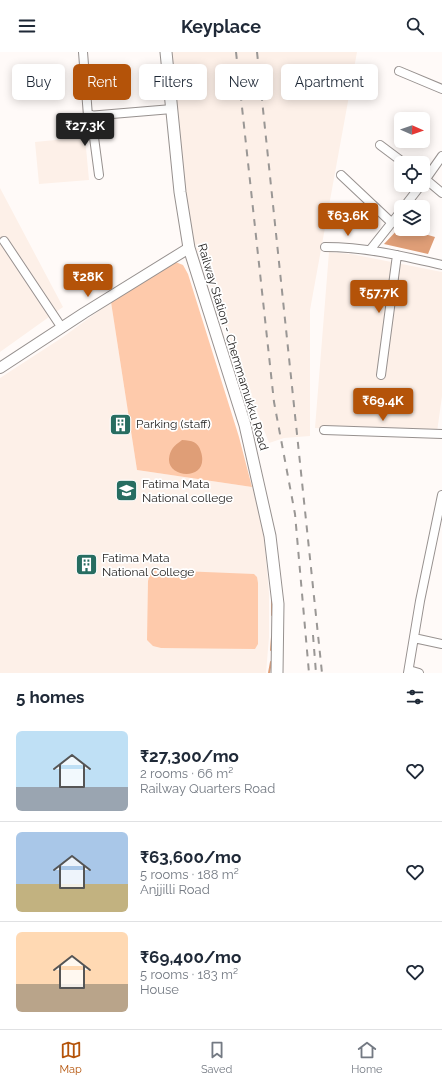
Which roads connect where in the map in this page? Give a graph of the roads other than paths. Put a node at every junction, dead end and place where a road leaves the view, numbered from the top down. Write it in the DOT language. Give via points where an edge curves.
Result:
graph roads {
  1 [pos="83,52"];
  2 [pos="166,52"];
  3 [pos="399,71"];
  4 [pos="442,89"];
  5 [pos="172,109"];
  6 [pos="91,116"];
  7 [pos="380,145"];
  8 [pos="395,156"];
  9 [pos="442,156"];
  10 [pos="430,172"];
  11 [pos="99,175"];
  12 [pos="341,176"];
  13 [pos="430,185"];
  14 [pos="442,193"];
  15 [pos="394,220"];
  16 [pos="392,223"];
  17 [pos="4,241"];
  18 [pos="325,247"];
  19 [pos="188,248"];
  20 [pos="370,250"];
  21 [pos="397,255"];
  22 [pos="442,264"];
  23 [pos="62,328"];
  24 [pos="0,368"];
  25 [pos="381,375"];
  26 [pos="324,430"];
  27 [pos="442,434"];
  28 [pos="442,494"];
  29 [pos="440,519"];
  30 [pos="414,638"];
  31 [pos="442,644"];
  32 [pos="408,671"];
  33 [pos="277,673"];
  34 [pos="420,673"];
  1 -- 6 [label="street" via="88,116"];
  2 -- 5 [label="main road, Railway Station - Chemmamukku Road"];
  3 -- 4 [label="street"];
  5 -- 6 [label="street"];
  5 -- 19 [label="main road, Railway Station - Chemmamukku Road"];
  6 -- 11 [label="street"];
  7 -- 8 [label="street"];
  9 -- 10 [label="street"];
  12 -- 16 [label="street"];
  13 -- 14 [label="street"];
  15 -- 16 [label="street"];
  16 -- 20 [label="street"];
  17 -- 23 [label="street"];
  18 -- 20 [label="street"];
  19 -- 23 [label="street"];
  19 -- 33 [label="main road, Railway Station - Chemmamukku Road" via="245,425 264,506 276,584"];
  20 -- 21 [label="street"];
  21 -- 22 [label="street"];
  21 -- 25 [label="street"];
  23 -- 24 [label="street"];
  26 -- 27 [label="street"];
  28 -- 29 [label="street"];
  29 -- 30 [label="street" via="420,601"];
  30 -- 31 [label="street"];
  30 -- 32 [label="street"];
  32 -- 34 [label="street"];
}
